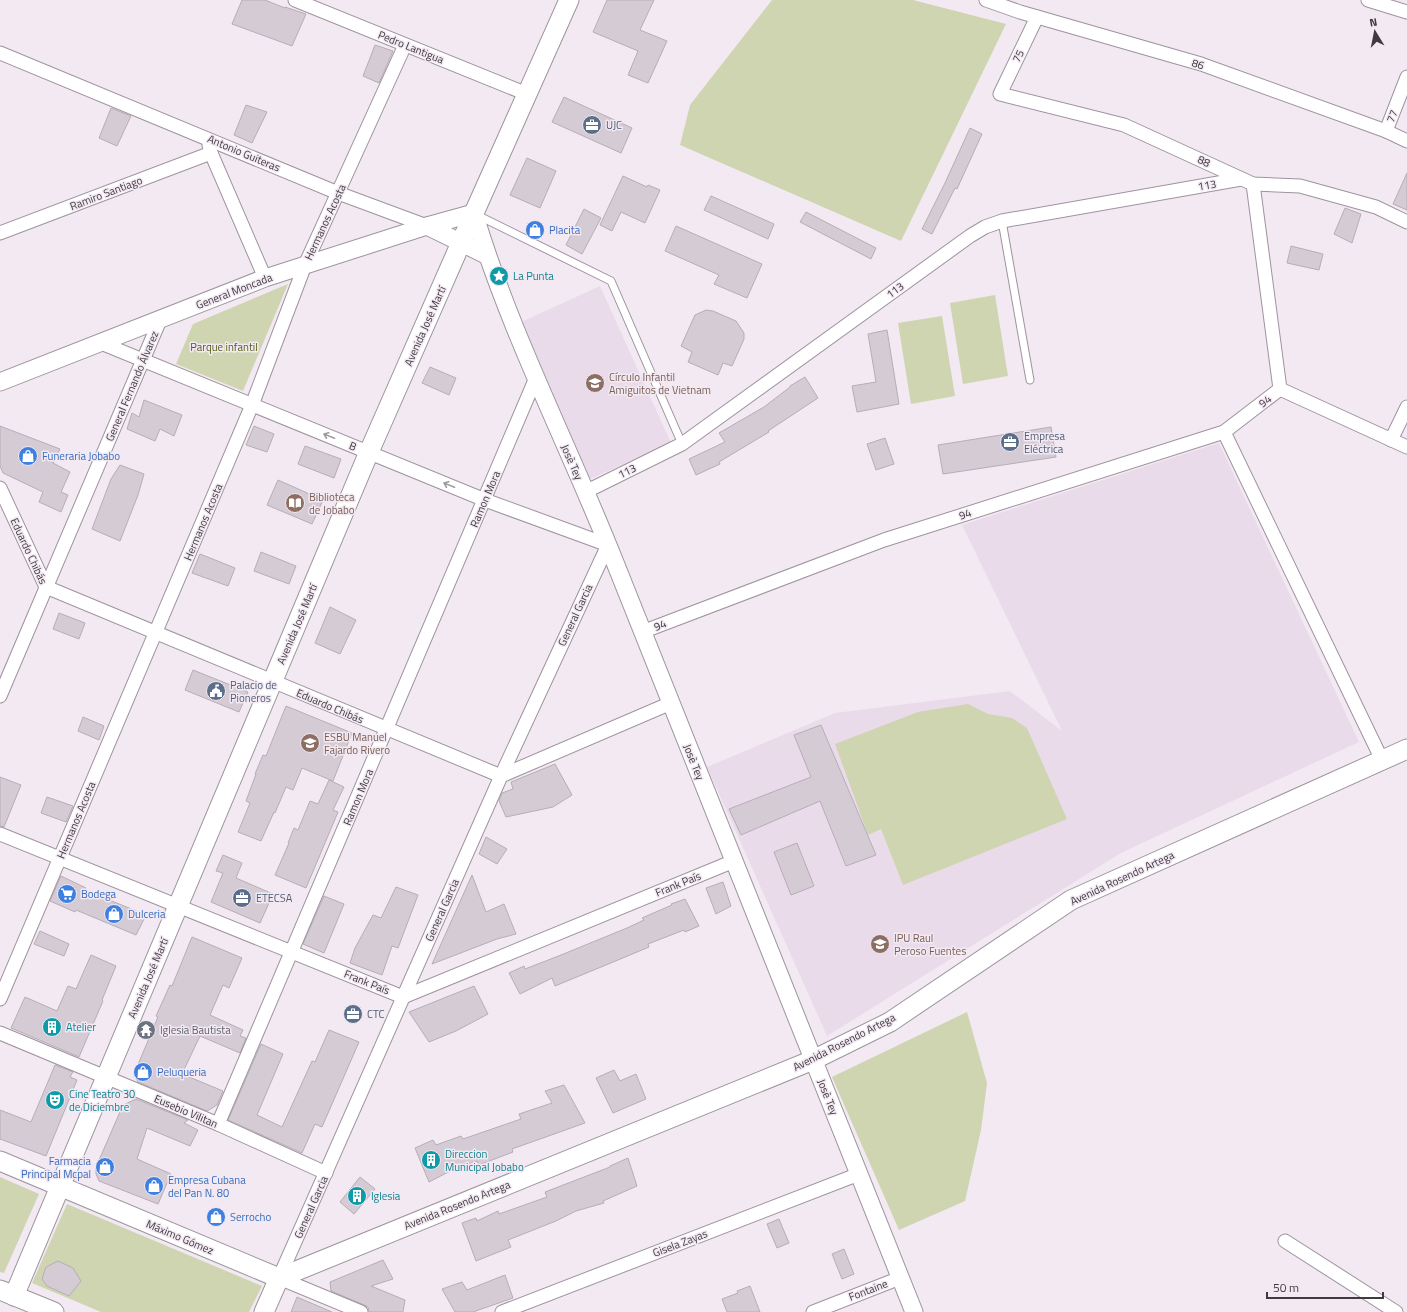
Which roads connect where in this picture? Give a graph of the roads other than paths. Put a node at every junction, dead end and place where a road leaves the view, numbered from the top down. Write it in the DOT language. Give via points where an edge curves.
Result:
graph roads {
  1 [pos="295,0"];
  2 [pos="570,0"];
  3 [pos="986,0"];
  4 [pos="1368,0"];
  5 [pos="1407,12"];
  6 [pos="1037,17"];
  7 [pos="405,45"];
  8 [pos="0,53"];
  9 [pos="1407,77"];
  10 [pos="527,94"];
  11 [pos="1000,94"];
  12 [pos="1386,131"];
  13 [pos="207,138"];
  14 [pos="1407,141"];
  15 [pos="211,153"];
  16 [pos="1241,179"];
  17 [pos="1253,184"];
  18 [pos="338,193"];
  19 [pos="474,213"];
  20 [pos="1002,221"];
  21 [pos="1407,222"];
  22 [pos="427,226"];
  23 [pos="0,233"];
  24 [pos="461,243"];
  25 [pos="486,255"];
  26 [pos="305,265"];
  27 [pos="265,278"];
  28 [pos="160,320"];
  29 [pos="101,343"];
  30 [pos="143,360"];
  31 [pos="535,380"];
  32 [pos="1030,380"];
  33 [pos="0,382"];
  34 [pos="1280,389"];
  35 [pos="252,405"];
  36 [pos="1407,407"];
  37 [pos="1224,432"];
  38 [pos="1391,440"];
  39 [pos="682,444"];
  40 [pos="1407,447"];
  41 [pos="369,452"];
  42 [pos="0,488"];
  43 [pos="585,492"];
  44 [pos="485,500"];
  45 [pos="608,545"];
  46 [pos="46,587"];
  47 [pos="642,632"];
  48 [pos="156,633"];
  49 [pos="273,682"];
  50 [pos="0,696"];
  51 [pos="671,703"];
  52 [pos="387,729"];
  53 [pos="1407,749"];
  54 [pos="1382,760"];
  55 [pos="501,776"];
  56 [pos="0,834"];
  57 [pos="60,858"];
  58 [pos="734,861"];
  59 [pos="178,906"];
  60 [pos="292,952"];
  61 [pos="403,997"];
  62 [pos="0,999"];
  63 [pos="0,1033"];
  64 [pos="813,1060"];
  65 [pos="106,1077"];
  66 [pos="218,1124"];
  67 [pos="0,1161"];
  68 [pos="326,1173"];
  69 [pos="859,1174"];
  70 [pos="60,1186"];
  71 [pos="1285,1240"];
  72 [pos="279,1278"];
  73 [pos="900,1278"];
  74 [pos="7,1293"];
  75 [pos="54,1312"];
  76 [pos="264,1312"];
  77 [pos="361,1312"];
  78 [pos="502,1312"];
  79 [pos="813,1312"];
  80 [pos="914,1312"];
  81 [pos="1396,1312"];
  1 -- 7 [label="street, Pedro Lantigua"];
  2 -- 10 [label="main road, Avenida José Martí"];
  3 -- 6 [label="street, 86"];
  4 -- 5 [label="street"];
  6 -- 11 [label="street, 75"];
  6 -- 12 [label="street, 86" via="1201,64"];
  7 -- 10 [label="street, Pedro Lantigua"];
  7 -- 18 [label="street, Hermanos Acosta"];
  8 -- 13 [label="street, Antonio Guiteras"];
  9 -- 12 [label="street, 77"];
  10 -- 19 [label="main road, Avenida José Martí"];
  11 -- 16 [label="street, 88" via="1124,125"];
  12 -- 14 [label="street, 86"];
  13 -- 15 [label="street"];
  13 -- 18 [label="street, Antonio Guiteras"];
  15 -- 23 [label="street, Ramiro Santiago"];
  15 -- 27 [label="street"];
  16 -- 17 [label="street, 88"];
  16 -- 20 [label="street, 113"];
  17 -- 21 [label="street, 88" via="1300,186 1376,207"];
  17 -- 34 [label="street"];
  18 -- 22 [label="street, Antonio Guiteras"];
  18 -- 26 [label="street, Hermanos Acosta"];
  19 -- 22 [label="street, General Moncada"];
  19 -- 24 [label="main road, Avenida José Martí"];
  19 -- 25 [label="street, Josè Tey"];
  19 -- 39 [label="lane" via="611,281"];
  20 -- 32 [label="lane"];
  20 -- 39 [label="street, 113" via="970,236"];
  22 -- 24 [label="street, Antonio Guiteras"];
  22 -- 26 [label="street, General Moncada"];
  24 -- 25 [label="street, Antonio Guiteras"];
  24 -- 41 [label="main road, Avenida José Martí"];
  25 -- 31 [label="street, Josè Tey"];
  26 -- 27 [label="street, General Moncada"];
  26 -- 35 [label="street, Hermanos Acosta"];
  27 -- 28 [label="street, General Moncada"];
  28 -- 29 [label="street, General Moncada"];
  28 -- 30 [label="street, General Fernando Álvarez"];
  29 -- 30 [label="street, B"];
  29 -- 33 [label="street, General Moncada"];
  30 -- 35 [label="street, B"];
  30 -- 46 [label="street, General Fernando Álvarez"];
  31 -- 43 [label="street, Josè Tey"];
  31 -- 44 [label="street, Ramon Mora"];
  34 -- 37 [label="street, 94"];
  34 -- 38 [label="street"];
  41 -- 35 [label="street, B, one-way"];
  35 -- 48 [label="street, Hermanos Acosta"];
  36 -- 38 [label="street"];
  37 -- 47 [label="street, 94" via="884,540"];
  37 -- 54 [label="street"];
  38 -- 40 [label="street"];
  39 -- 43 [label="street, 113"];
  44 -- 41 [label="street, B, one-way"];
  41 -- 49 [label="main road, Avenida José Martí"];
  42 -- 46 [label="street, Eduardo Chibás"];
  43 -- 45 [label="street, Josè Tey"];
  44 -- 45 [label="street, B"];
  44 -- 52 [label="street, Ramon Mora"];
  45 -- 47 [label="street, Josè Tey"];
  45 -- 55 [label="street, General Garcia"];
  46 -- 48 [label="street, Eduardo Chibás"];
  46 -- 50 [label="street, General Fernando Álvarez"];
  47 -- 51 [label="street, Josè Tey"];
  48 -- 49 [label="street, Eduardo Chibás"];
  48 -- 57 [label="street, Hermanos Acosta"];
  49 -- 52 [label="street, Eduardo Chibás"];
  49 -- 59 [label="main road, Avenida José Martí"];
  51 -- 55 [label="street"];
  51 -- 58 [label="street, Josè Tey"];
  52 -- 55 [label="street, Eduardo Chibás"];
  52 -- 60 [label="street, Ramon Mora"];
  53 -- 54 [label="main road, Avenida Rosendo Artega"];
  54 -- 64 [label="main road, Avenida Rosendo Artega" via="1071,900 890,1022"];
  55 -- 61 [label="street, General Garcia"];
  56 -- 57 [label="street, Frank País"];
  57 -- 59 [label="street, Frank País"];
  57 -- 62 [label="street, Hermanos Acosta"];
  58 -- 61 [label="street, Frank País"];
  58 -- 64 [label="street, Josè Tey"];
  59 -- 60 [label="street, Frank País"];
  59 -- 65 [label="main road, Avenida José Martí"];
  60 -- 61 [label="street, Frank País"];
  60 -- 66 [label="street, Ramon Mora"];
  61 -- 68 [label="street, General Garcia"];
  63 -- 65 [label="street, Eusebio Vilitan"];
  64 -- 69 [label="street, Josè Tey"];
  64 -- 72 [label="main road, Avenida Rosendo Artega"];
  65 -- 66 [label="street, Eusebio Vilitan"];
  65 -- 70 [label="main road, Avenida José Martí"];
  66 -- 68 [label="street, Eusebio Vilitan"];
  67 -- 70 [label="main road, Máximo Gómez"];
  68 -- 72 [label="street, General Garcia"];
  69 -- 73 [label="street, Josè Tey"];
  69 -- 78 [label="street, Gisela Zayas"];
  70 -- 72 [label="main road, Máximo Gómez"];
  70 -- 74 [label="main road, Avenida José Martí"];
  71 -- 81 [label="street"];
  72 -- 76 [label="main road"];
  72 -- 77 [label="street, Máximo Gómez"];
  73 -- 79 [label="street, Fontaine"];
  73 -- 80 [label="street, Josè Tey"];
  74 -- 75 [label="main road"];
}
